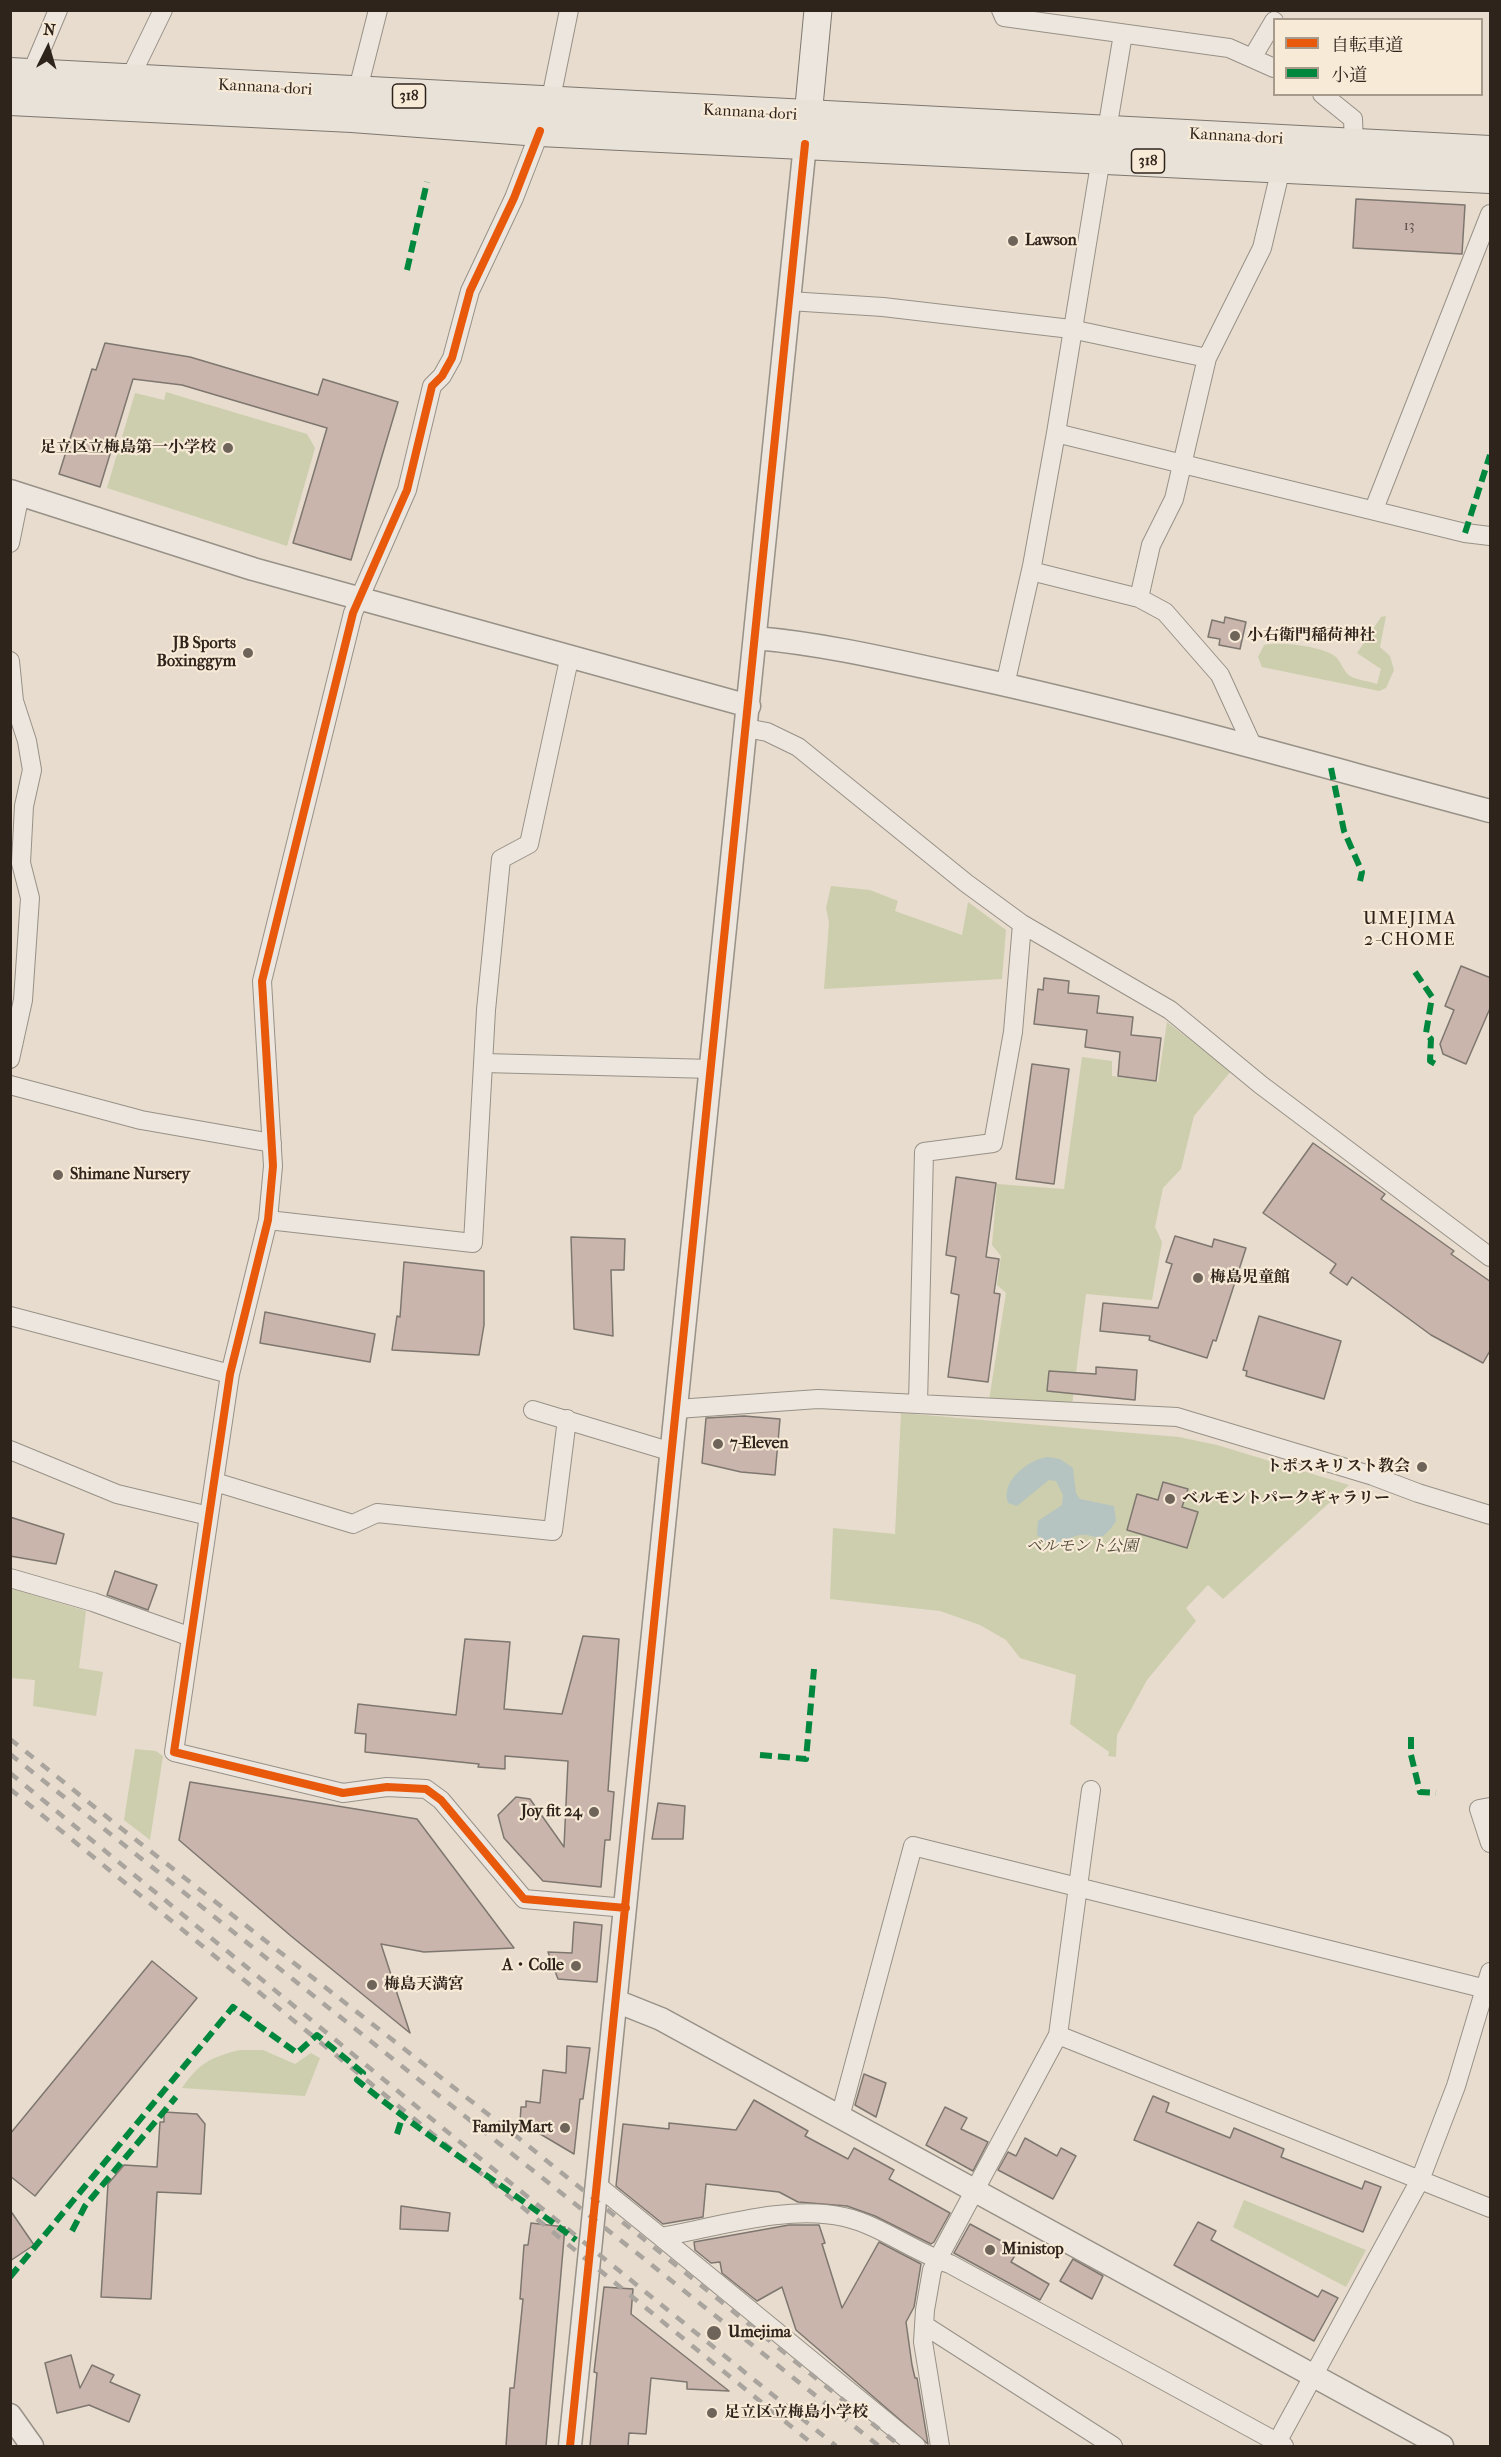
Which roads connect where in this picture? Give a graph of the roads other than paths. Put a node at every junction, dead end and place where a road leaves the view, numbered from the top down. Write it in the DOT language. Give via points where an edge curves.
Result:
graph roads {
  1 [pos="58,10"];
  2 [pos="163,10"];
  3 [pos="378,10"];
  4 [pos="569,10"];
  5 [pos="818,10"];
  6 [pos="1001,10"];
  7 [pos="1273,23"];
  8 [pos="1124,34"];
  9 [pos="1252,58"];
  10 [pos="1273,67"];
  11 [pos="21,74"];
  12 [pos="129,80"];
  13 [pos="357,93"];
  14 [pos="1324,96"];
  15 [pos="10,100"];
  16 [pos="550,103"];
  17 [pos="806,130"];
  18 [pos="540,131"];
  19 [pos="1354,143"];
  20 [pos="1104,144"];
  21 [pos="1491,152"];
  22 [pos="1281,168"];
  23 [pos="1491,178"];
  24 [pos="1491,214"];
  25 [pos="789,301"];
  26 [pos="1071,329"];
  27 [pos="1207,358"];
  28 [pos="1056,433"];
  29 [pos="1182,463"];
  30 [pos="15,492"];
  31 [pos="1374,509"];
  32 [pos="1491,536"];
  33 [pos="10,543"];
  34 [pos="1031,571"];
  35 [pos="360,598"];
  36 [pos="1139,598"];
  37 [pos="756,638"];
  38 [pos="570,655"];
  39 [pos="10,661"];
  40 [pos="1005,685"];
  41 [pos="12,688"];
  42 [pos="748,717"];
  43 [pos="1253,747"];
  44 [pos="18,796"];
  45 [pos="1491,811"];
  46 [pos="1022,924"];
  47 [pos="10,1059"];
  48 [pos="484,1063"];
  49 [pos="712,1069"];
  50 [pos="10,1085"];
  51 [pos="272,1143"];
  52 [pos="268,1220"];
  53 [pos="1491,1257"];
  54 [pos="10,1316"];
  55 [pos="230,1374"];
  56 [pos="918,1404"];
  57 [pos="677,1408"];
  58 [pos="533,1410"];
  59 [pos="567,1419"];
  60 [pos="10,1450"];
  61 [pos="672,1452"];
  62 [pos="215,1482"];
  63 [pos="1491,1515"];
  64 [pos="208,1516"];
  65 [pos="10,1578"];
  66 [pos="191,1637"];
  67 [pos="1091,1790"];
  68 [pos="1491,1807"];
  69 [pos="1491,1843"];
  70 [pos="1078,1888"];
  71 [pos="626,1908"];
  72 [pos="1489,1984"];
  73 [pos="616,2001"];
  74 [pos="1058,2034"];
  75 [pos="840,2117"];
  76 [pos="1420,2180"];
  77 [pos="597,2185"];
  78 [pos="975,2191"];
  79 [pos="1491,2208"];
  80 [pos="661,2237"];
  81 [pos="936,2260"];
  82 [pos="924,2325"];
  83 [pos="1314,2376"];
  84 [pos="10,2415"];
  85 [pos="1279,2445"];
  86 [pos="32,2446"];
  87 [pos="570,2446"];
  88 [pos="916,2446"];
  89 [pos="940,2446"];
  90 [pos="1113,2446"];
  91 [pos="1442,2446"];
  1 -- 11 [label="street"];
  2 -- 12 [label="street"];
  3 -- 13 [label="street"];
  4 -- 16 [label="street"];
  5 -- 17 [label="main road"];
  6 -- 8 [label="street" via="1004,17"];
  7 -- 9 [label="street"];
  8 -- 9 [label="street" via="1229,48"];
  8 -- 20 [label="street"];
  9 -- 10 [label="street"];
  11 -- 12 [label="main road, Kannana-dori / 318"];
  12 -- 13 [label="main road, Kannana-dori / 318"];
  13 -- 16 [label="main road, Kannana-dori / 318"];
  14 -- 19 [label="street" via="1353,119"];
  15 -- 18 [label="main road, Kannana-dori / 318"];
  16 -- 17 [label="main road, Kannana-dori / 318"];
  17 -- 18 [label="main road, Kannana-dori / 318"];
  17 -- 20 [label="main road, Kannana-dori / 318"];
  17 -- 25 [label="street"];
  18 -- 35 [label="street" via="514,198 470,291 452,358 432,386 407,490"];
  19 -- 20 [label="main road, Kannana-dori / 318"];
  19 -- 21 [label="main road, Kannana-dori / 318"];
  20 -- 22 [label="main road, Kannana-dori / 318"];
  20 -- 26 [label="street"];
  22 -- 23 [label="main road, Kannana-dori / 318"];
  22 -- 27 [label="street" via="1262,248"];
  24 -- 31 [label="street"];
  25 -- 26 [label="street" via="883,307"];
  25 -- 37 [label="street"];
  26 -- 27 [label="street"];
  26 -- 28 [label="street"];
  27 -- 29 [label="street"];
  28 -- 29 [label="street"];
  28 -- 34 [label="street"];
  29 -- 31 [label="street"];
  29 -- 36 [label="street" via="1174,499 1151,545"];
  30 -- 33 [label="street"];
  30 -- 35 [label="street" via="176,546"];
  31 -- 32 [label="street"];
  34 -- 36 [label="street"];
  34 -- 40 [label="street"];
  35 -- 38 [label="street"];
  35 -- 51 [label="street" via="353,613 262,981"];
  36 -- 43 [label="street" via="1165,612 1220,675"];
  37 -- 40 [label="street" via="911,664"];
  37 -- 42 [label="street"];
  38 -- 42 [label="street"];
  38 -- 48 [label="street" via="529,844 501,859"];
  39 -- 41 [label="street"];
  40 -- 43 [label="street"];
  41 -- 44 [label="street" via="32,770"];
  42 -- 46 [label="street" via="766,732 798,747"];
  42 -- 49 [label="street"];
  43 -- 45 [label="street"];
  44 -- 47 [label="street" via="21,863 30,898 23,1000"];
  46 -- 53 [label="street" via="1170,1010 1269,1091"];
  46 -- 56 [label="street" via="1012,1032 993,1143 924,1152"];
  48 -- 49 [label="street"];
  48 -- 52 [label="street" via="473,1243"];
  49 -- 57 [label="street"];
  50 -- 51 [label="street" via="141,1120"];
  51 -- 52 [label="street"];
  52 -- 55 [label="street"];
  54 -- 55 [label="street"];
  55 -- 62 [label="street"];
  56 -- 57 [label="street" via="818,1399"];
  56 -- 63 [label="street" via="1177,1417"];
  57 -- 61 [label="street"];
  58 -- 59 [label="street"];
  59 -- 61 [label="street"];
  59 -- 62 [label="street" via="553,1531 377,1513 353,1524"];
  60 -- 64 [label="street" via="117,1494"];
  61 -- 71 [label="street"];
  62 -- 64 [label="street"];
  64 -- 66 [label="street"];
  65 -- 66 [label="street"];
  66 -- 71 [label="street" via="174,1752 343,1793 387,1787 426,1789 441,1800 524,1899"];
  67 -- 70 [label="street"];
  68 -- 69 [label="street" via="1479,1809"];
  70 -- 72 [label="street"];
  70 -- 74 [label="street"];
  70 -- 75 [label="street" via="913,1846"];
  71 -- 73 [label="street"];
  72 -- 76 [label="street"];
  73 -- 75 [label="street" via="661,2019"];
  73 -- 77 [label="street"];
  74 -- 76 [label="street"];
  74 -- 78 [label="street"];
  75 -- 78 [label="street"];
  76 -- 79 [label="street"];
  76 -- 83 [label="street"];
  77 -- 80 [label="street"];
  77 -- 87 [label="street"];
  78 -- 81 [label="street"];
  78 -- 83 [label="street"];
  80 -- 81 [label="street" via="790,2214 821,2214 859,2222"];
  80 -- 88 [label="street"];
  81 -- 82 [label="street"];
  81 -- 85 [label="street" via="950,2264"];
  82 -- 89 [label="street" via="923,2342"];
  82 -- 90 [label="street"];
  83 -- 85 [label="street"];
  83 -- 91 [label="street"];
  84 -- 86 [label="street"];
}
